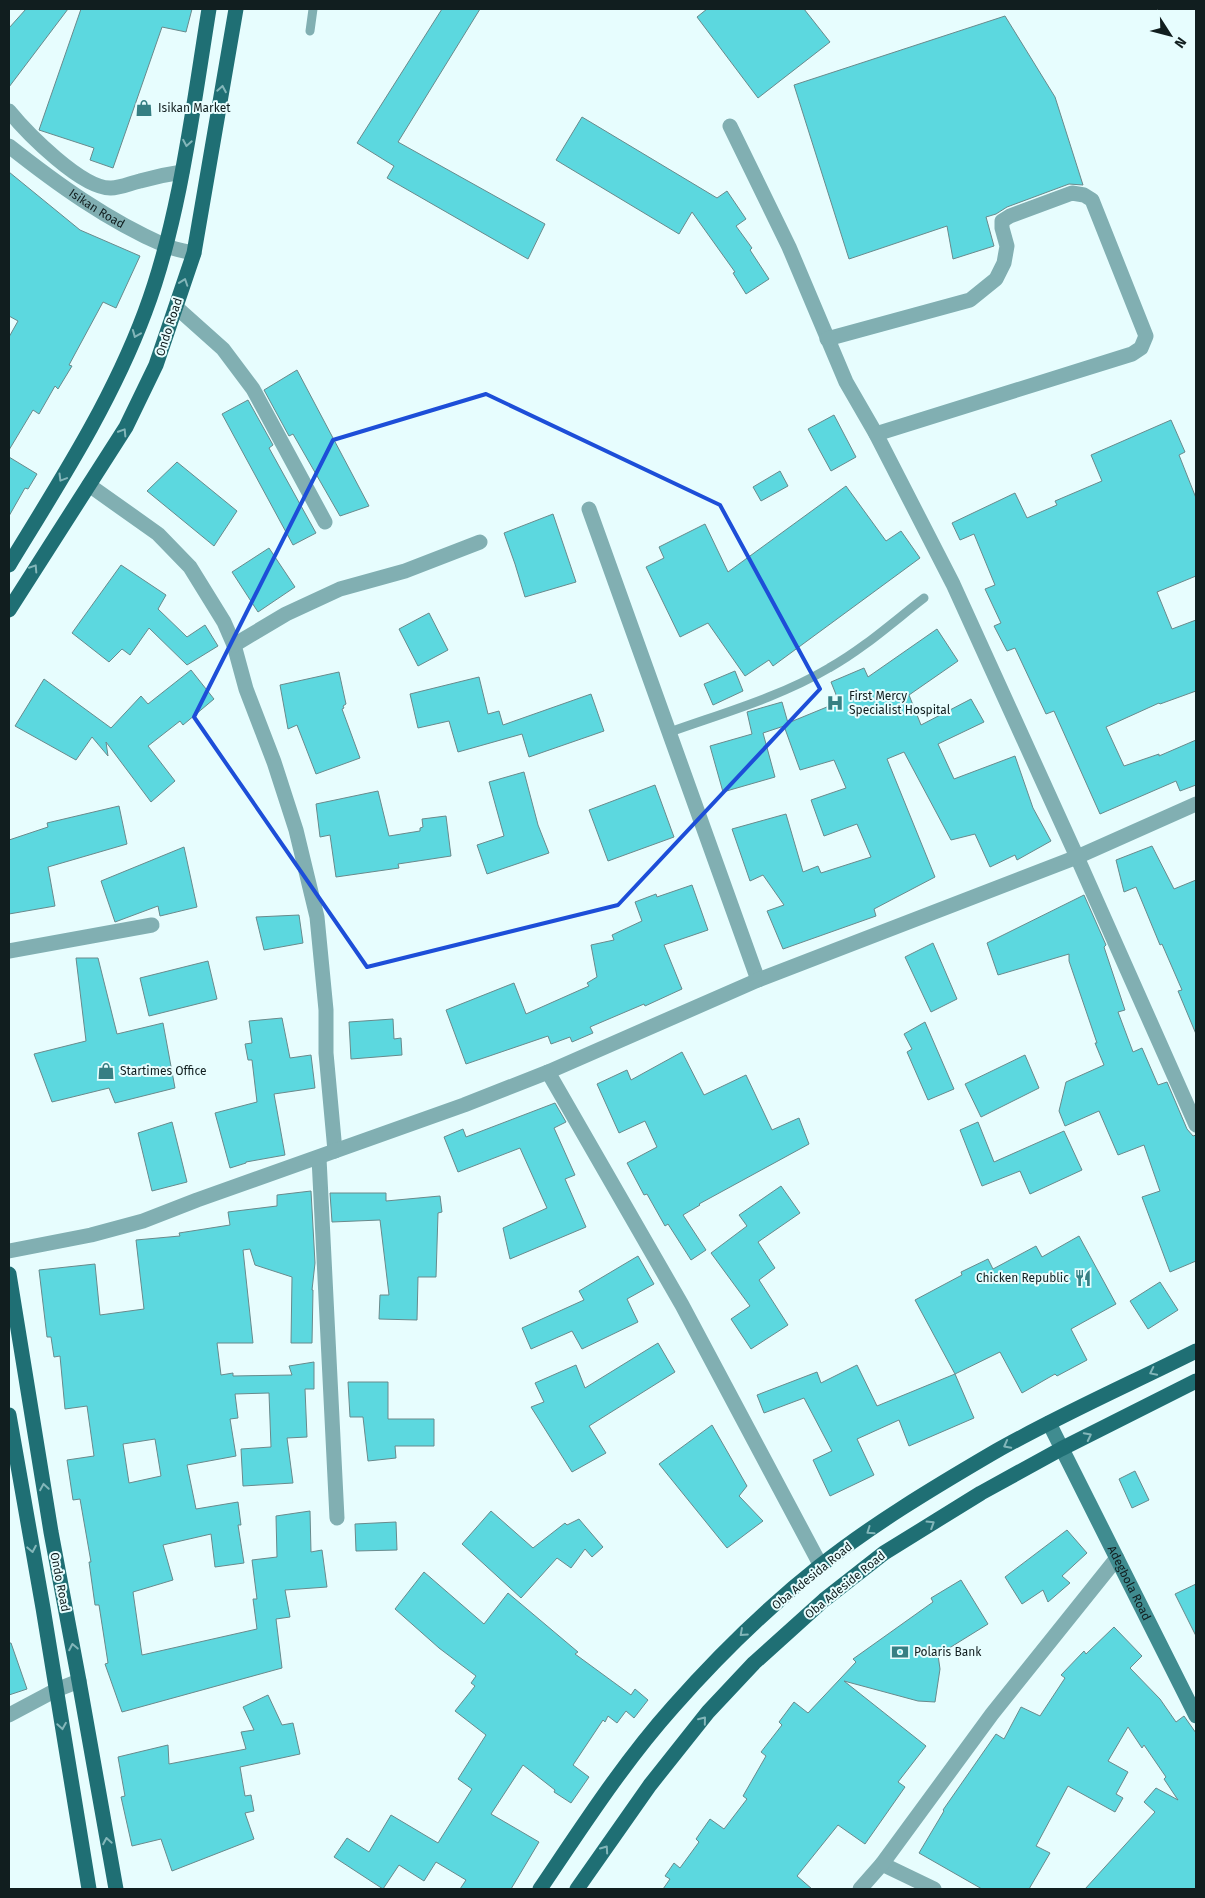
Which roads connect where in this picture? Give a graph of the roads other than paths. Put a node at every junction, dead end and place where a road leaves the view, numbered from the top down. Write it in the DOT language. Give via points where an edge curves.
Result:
graph roads {
  1 [pos="209,9"];
  2 [pos="236,9"];
  3 [pos="312,9"];
  4 [pos="310,31"];
  5 [pos="9,111"];
  6 [pos="730,126"];
  7 [pos="9,146"];
  8 [pos="182,172"];
  9 [pos="166,246"];
  10 [pos="194,253"];
  11 [pos="176,307"];
  12 [pos="827,339"];
  13 [pos="876,434"];
  14 [pos="89,485"];
  15 [pos="589,510"];
  16 [pos="325,522"];
  17 [pos="480,542"];
  18 [pos="9,565"];
  19 [pos="924,598"];
  20 [pos="9,610"];
  21 [pos="234,645"];
  22 [pos="670,732"];
  23 [pos="1196,804"];
  24 [pos="1077,856"];
  25 [pos="152,925"];
  26 [pos="9,950"];
  27 [pos="758,980"];
  28 [pos="548,1072"];
  29 [pos="1196,1125"];
  30 [pos="335,1152"];
  31 [pos="319,1158"];
  32 [pos="9,1251"];
  33 [pos="9,1274"];
  34 [pos="1196,1351"];
  35 [pos="1196,1381"];
  36 [pos="9,1414"];
  37 [pos="1049,1423"];
  38 [pos="1061,1449"];
  39 [pos="336,1518"];
  40 [pos="1117,1558"];
  41 [pos="821,1566"];
  42 [pos="79,1681"];
  43 [pos="56,1690"];
  44 [pos="9,1715"];
  45 [pos="1196,1716"];
  46 [pos="882,1864"];
  47 [pos="89,1889"];
  48 [pos="116,1889"];
  49 [pos="540,1889"];
  50 [pos="577,1889"];
  51 [pos="860,1889"];
  52 [pos="934,1889"];
  1 -- 8 [label="main road, one-way"];
  10 -- 2 [label="main road, Ondo Road, one-way"];
  3 -- 4 [label="lane"];
  5 -- 8 [label="street" via="27,133 57,159 99,186 112,188"];
  6 -- 12 [label="street" via="789,247"];
  7 -- 9 [label="street, Isikan Road" via="88,205"];
  8 -- 9 [label="main road"];
  9 -- 10 [label="street, Isikan Road"];
  9 -- 18 [label="main road, one-way" via="146,311 121,372 80,449"];
  11 -- 10 [label="main road, Ondo Road, one-way"];
  14 -- 11 [label="main road, Ondo Road, one-way" via="126,427 156,366"];
  11 -- 16 [label="street" via="223,349 254,389"];
  12 -- 13 [label="street" via="846,382"];
  12 -- 13 [label="street" via="970,300 996,280 1004,263 1008,246 1002,221 1072,194 1092,200 1146,336 1141,348 1132,354"];
  13 -- 24 [label="street" via="952,584"];
  20 -- 14 [label="main road, Ondo Road, one-way"];
  14 -- 21 [label="street" via="158,534 190,567 224,622"];
  15 -- 22 [label="street"];
  17 -- 21 [label="street" via="404,571 340,589 286,614"];
  19 -- 22 [label="lane" via="828,669 791,688"];
  21 -- 30 [label="street" via="246,689 296,830 317,917"];
  22 -- 27 [label="street"];
  23 -- 24 [label="street"];
  24 -- 27 [label="street"];
  24 -- 29 [label="street"];
  25 -- 26 [label="street"];
  27 -- 28 [label="street"];
  28 -- 30 [label="street"];
  28 -- 41 [label="street" via="682,1305"];
  30 -- 31 [label="street"];
  31 -- 32 [label="street" via="143,1221"];
  31 -- 39 [label="street"];
  42 -- 33 [label="main road, Ondo Road, one-way"];
  34 -- 37 [label="main road, Oba Adesida Road, one-way"];
  38 -- 35 [label="main road, Oba Adeside Road, one-way"];
  36 -- 43 [label="main road, Ondo Road, one-way"];
  37 -- 38 [label="street, Adegbola Road"];
  37 -- 41 [label="main road, Oba Adesida Road, one-way" via="935,1488"];
  38 -- 40 [label="street, Adegbola Road"];
  50 -- 38 [label="main road, Oba Adeside Road, one-way" via="650,1785 708,1712 754,1663 824,1600 884,1553 981,1493"];
  40 -- 45 [label="street, Adegbola Road"];
  40 -- 46 [label="street" via="992,1714"];
  41 -- 49 [label="main road, Oba Adesida Road, one-way" via="740,1636 672,1707 612,1784"];
  42 -- 43 [label="street"];
  48 -- 42 [label="main road, Ondo Road, one-way"];
  43 -- 44 [label="street"];
  43 -- 47 [label="main road, Ondo Road, one-way"];
  46 -- 51 [label="street"];
  46 -- 52 [label="street"];
}
